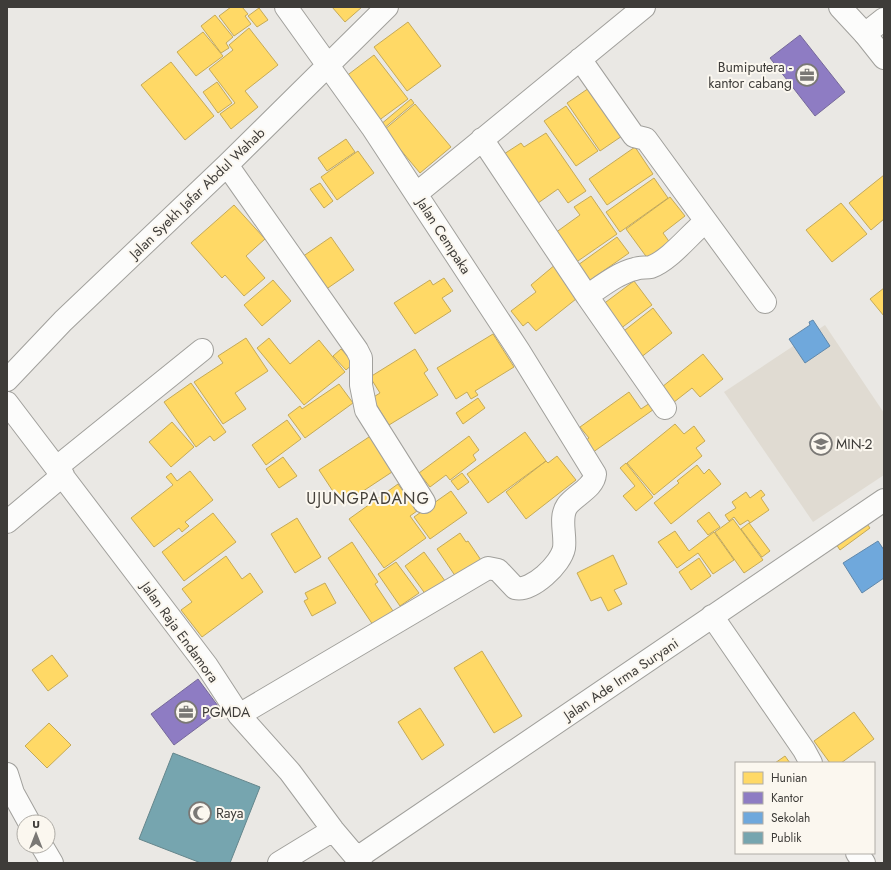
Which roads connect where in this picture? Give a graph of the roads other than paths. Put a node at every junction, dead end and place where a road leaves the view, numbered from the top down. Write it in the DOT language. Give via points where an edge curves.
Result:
graph roads {
  1 [pos="286,7"];
  2 [pos="387,7"];
  3 [pos="644,7"];
  4 [pos="840,7"];
  5 [pos="884,19"];
  6 [pos="865,34"];
  7 [pos="884,58"];
  8 [pos="580,59"];
  9 [pos="328,65"];
  10 [pos="482,139"];
  11 [pos="227,165"];
  12 [pos="416,194"];
  13 [pos="705,222"];
  14 [pos="587,296"];
  15 [pos="765,302"];
  16 [pos="202,350"];
  17 [pos="7,380"];
  18 [pos="7,403"];
  19 [pos="665,408"];
  20 [pos="60,471"];
  21 [pos="884,500"];
  22 [pos="424,502"];
  23 [pos="7,522"];
  24 [pos="712,616"];
  25 [pos="239,715"];
  26 [pos="810,762"];
  27 [pos="7,774"];
  28 [pos="19,814"];
  29 [pos="333,830"];
  30 [pos="47,854"];
  31 [pos="858,854"];
  32 [pos="359,860"];
  33 [pos="52,863"];
  34 [pos="279,863"];
  35 [pos="864,863"];
  1 -- 9 [label="street, Jalan Cempaka"];
  2 -- 9 [label="street, Jalan Syekh Jafar Abdul Wahab"];
  3 -- 8 [label="street"];
  4 -- 6 [label="street"];
  5 -- 6 [label="street"];
  6 -- 7 [label="street"];
  8 -- 10 [label="street"];
  8 -- 13 [label="street" via="634,136 646,139"];
  9 -- 11 [label="street, Jalan Syekh Jafar Abdul Wahab"];
  9 -- 12 [label="street, Jalan Cempaka"];
  10 -- 12 [label="street"];
  10 -- 14 [label="street"];
  11 -- 17 [label="street, Jalan Syekh Jafar Abdul Wahab" via="63,321"];
  11 -- 22 [label="street" via="357,350 360,358 360,384 366,410"];
  12 -- 25 [label="street, Jalan Cempaka" via="520,351 594,470 595,478 567,506 564,514 564,548 561,556 533,585 515,588 498,570 488,568"];
  13 -- 14 [label="street" via="686,238 680,247 651,267 635,269 613,279"];
  13 -- 15 [label="street"];
  14 -- 19 [label="street"];
  16 -- 20 [label="street"];
  18 -- 20 [label="street, Jalan Raja Endamora"];
  20 -- 23 [label="street"];
  20 -- 25 [label="street, Jalan Raja Endamora" via="207,666"];
  21 -- 24 [label="street, Jalan Ade Irma Suryani"];
  24 -- 26 [label="street"];
  24 -- 32 [label="street, Jalan Ade Irma Suryani"];
  25 -- 29 [label="street, Jalan Raja Endamora" via="290,772"];
  27 -- 28 [label="street"];
  29 -- 32 [label="street, Jalan Raja Endamora"];
  29 -- 34 [label="street"];
  30 -- 33 [label="street"];
  31 -- 35 [label="street"];
}
